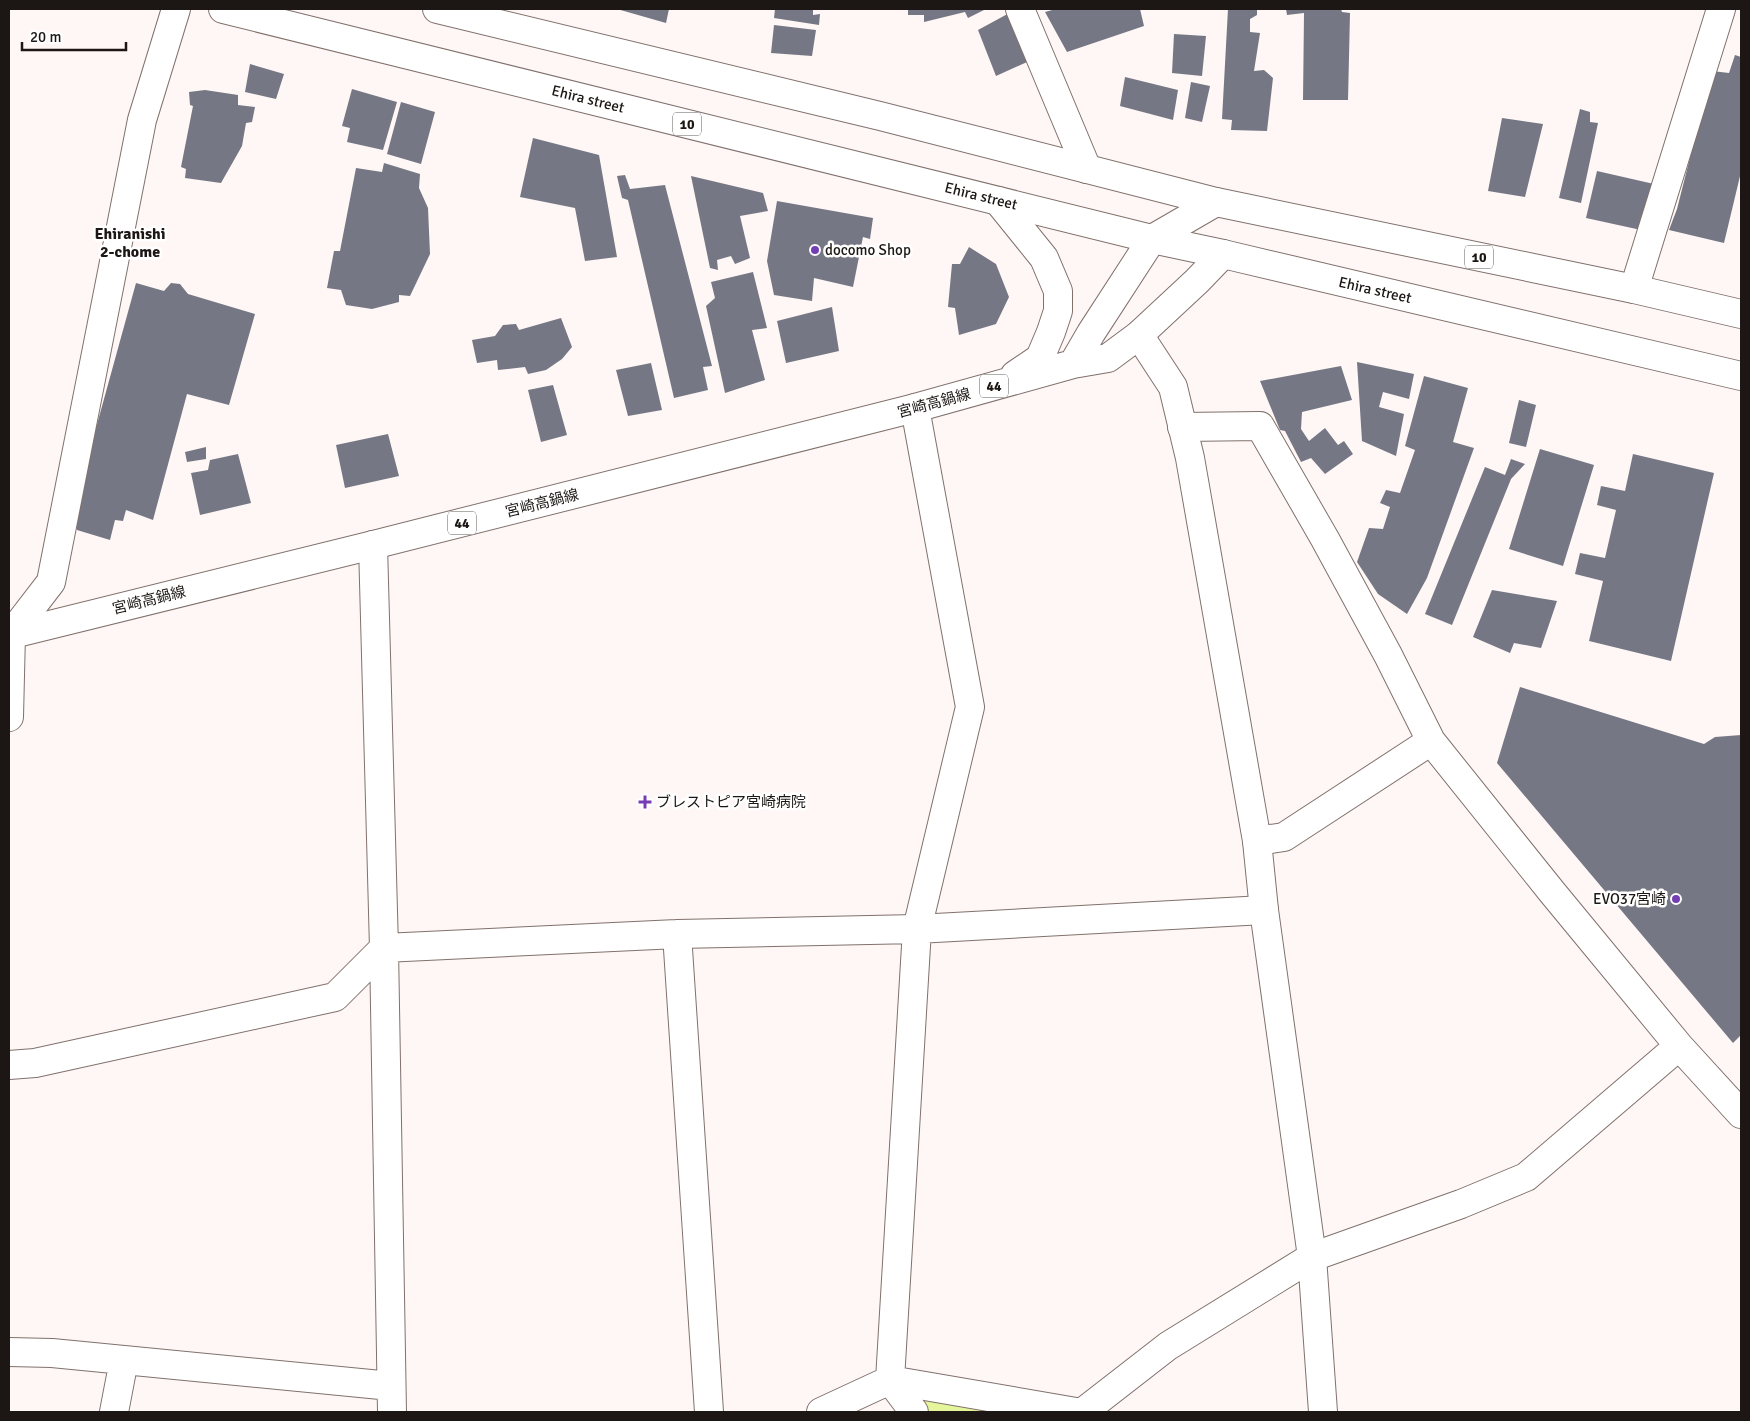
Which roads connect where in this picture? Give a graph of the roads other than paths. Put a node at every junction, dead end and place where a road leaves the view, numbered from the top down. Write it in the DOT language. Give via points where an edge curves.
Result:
graph roads {
  1 [pos="176,9"];
  2 [pos="223,9"];
  3 [pos="436,9"];
  4 [pos="1020,9"];
  5 [pos="1721,9"];
  6 [pos="1087,169"];
  7 [pos="998,201"];
  8 [pos="1216,202"];
  9 [pos="1152,239"];
  10 [pos="1223,254"];
  11 [pos="1634,289"];
  12 [pos="1741,314"];
  13 [pos="1139,335"];
  14 [pos="1073,364"];
  15 [pos="1741,376"];
  16 [pos="1004,383"];
  17 [pos="915,408"];
  18 [pos="1182,427"];
  19 [pos="374,545"];
  20 [pos="10,634"];
  21 [pos="9,717"];
  22 [pos="1431,741"];
  23 [pos="1257,841"];
  24 [pos="1264,910"];
  25 [pos="917,929"];
  26 [pos="677,934"];
  27 [pos="384,948"];
  28 [pos="1679,1046"];
  29 [pos="9,1065"];
  30 [pos="1741,1114"];
  31 [pos="1312,1257"];
  32 [pos="9,1352"];
  33 [pos="124,1360"];
  34 [pos="890,1380"];
  35 [pos="391,1399"];
  36 [pos="114,1412"];
  37 [pos="709,1412"];
  38 [pos="821,1412"];
  39 [pos="914,1412"];
  40 [pos="1076,1412"];
  41 [pos="1083,1412"];
  42 [pos="1323,1412"];
  1 -- 20 [label="main road" via="142,120 51,582"];
  2 -- 7 [label="main road, Ehira street / 10"];
  3 -- 6 [label="main road, 10"];
  4 -- 6 [label="main road"];
  5 -- 11 [label="main road"];
  6 -- 8 [label="main road, 10"];
  7 -- 9 [label="main road, Ehira street / 10"];
  7 -- 16 [label="main road" via="1040,253 1058,291 1058,311 1040,358"];
  8 -- 9 [label="main road"];
  8 -- 11 [label="main road, 10"];
  9 -- 10 [label="main road, Ehira street / 10"];
  9 -- 14 [label="main road"];
  10 -- 13 [label="main road, 宮崎高鍋線 / 44"];
  10 -- 15 [label="main road, Ehira street / 10"];
  11 -- 12 [label="main road, 10"];
  13 -- 14 [label="main road, 宮崎高鍋線 / 44" via="1108,358"];
  13 -- 18 [label="main road" via="1173,387"];
  14 -- 16 [label="main road, 宮崎高鍋線 / 44"];
  16 -- 17 [label="main road, 宮崎高鍋線 / 44"];
  17 -- 19 [label="main road, 宮崎高鍋線 / 44"];
  17 -- 25 [label="main road" via="970,707"];
  18 -- 22 [label="main road" via="1260,426 1388,655"];
  18 -- 23 [label="main road"];
  19 -- 20 [label="main road, 宮崎高鍋線 / 44"];
  19 -- 27 [label="main road"];
  20 -- 21 [label="main road"];
  22 -- 23 [label="main road" via="1284,837"];
  22 -- 28 [label="main road"];
  23 -- 24 [label="main road"];
  24 -- 25 [label="main road"];
  24 -- 31 [label="main road"];
  25 -- 26 [label="main road"];
  25 -- 34 [label="main road"];
  26 -- 27 [label="main road"];
  26 -- 37 [label="main road"];
  27 -- 29 [label="main road" via="336,997"];
  27 -- 35 [label="main road"];
  28 -- 30 [label="main road"];
  28 -- 31 [label="main road" via="1526,1177 1461,1204"];
  31 -- 41 [label="main road" via="1168,1346"];
  31 -- 42 [label="main road"];
  32 -- 33 [label="main road"];
  33 -- 35 [label="main road"];
  33 -- 36 [label="main road"];
  34 -- 38 [label="main road"];
  34 -- 39 [label="main road"];
  34 -- 40 [label="main road"];
}
